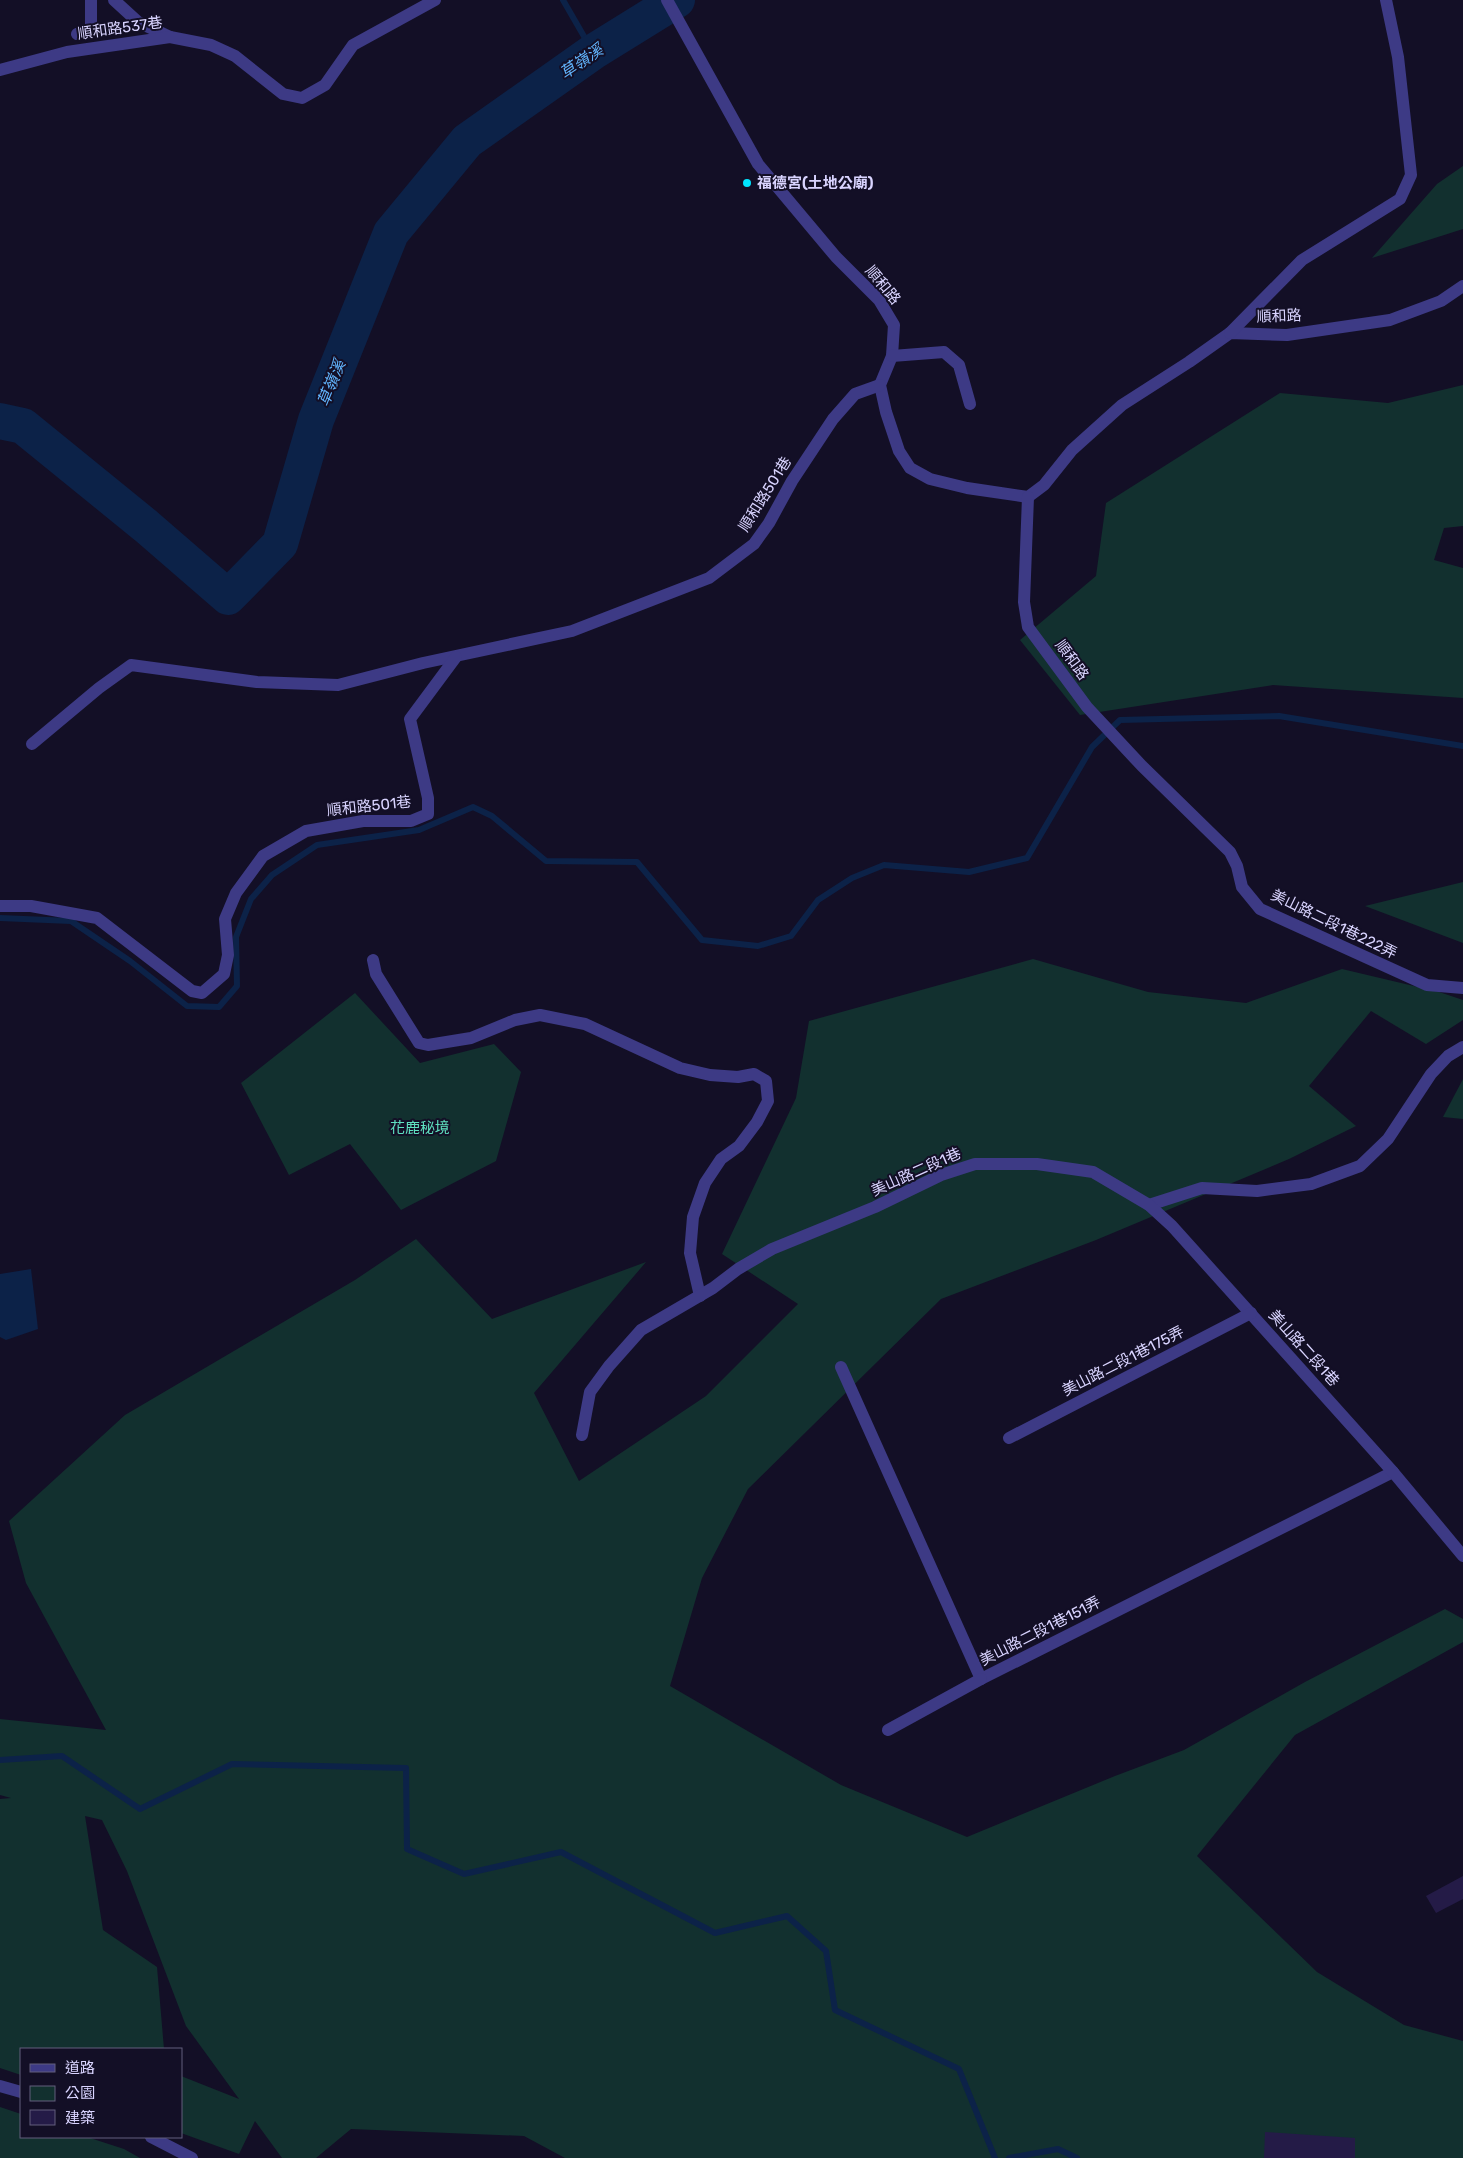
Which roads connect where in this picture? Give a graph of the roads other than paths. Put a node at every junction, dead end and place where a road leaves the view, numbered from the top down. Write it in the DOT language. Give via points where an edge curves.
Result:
graph roads {
  1 [pos="91,0"];
  2 [pos="114,0"];
  3 [pos="435,0"];
  4 [pos="667,0"];
  5 [pos="1386,0"];
  6 [pos="76,34"];
  7 [pos="170,37"];
  8 [pos="0,70"];
  9 [pos="1463,286"];
  10 [pos="1230,333"];
  11 [pos="892,356"];
  12 [pos="880,385"];
  13 [pos="970,404"];
  14 [pos="1028,497"];
  15 [pos="456,657"];
  16 [pos="1118,741"];
  17 [pos="32,744"];
  18 [pos="0,906"];
  19 [pos="373,960"];
  20 [pos="1463,988"];
  21 [pos="1463,1047"];
  22 [pos="1149,1205"];
  23 [pos="700,1296"];
  24 [pos="1251,1313"];
  25 [pos="841,1367"];
  26 [pos="582,1435"];
  27 [pos="1009,1438"];
  28 [pos="1393,1472"];
  29 [pos="1463,1556"];
  30 [pos="981,1679"];
  31 [pos="888,1730"];
  32 [pos="0,2086"];
  33 [pos="20,2092"];
  34 [pos="153,2138"];
  35 [pos="192,2158"];
  1 -- 6 [label="street" via="91,29"];
  2 -- 7 [label="street" via="138,22"];
  3 -- 7 [label="street, 順和路537巷" via="353,45 325,85 302,98 283,94 235,56 211,45"];
  4 -- 11 [label="street, 順和路" via="758,164 836,257 879,300 894,325"];
  5 -- 10 [label="street" via="1398,57 1412,174 1400,199 1302,260"];
  7 -- 8 [label="street, 順和路537巷" via="67,52"];
  9 -- 10 [label="street, 順和路" via="1441,301 1390,320 1288,335"];
  10 -- 14 [label="street" via="1122,405 1072,450 1044,484"];
  11 -- 12 [label="street, 順和路"];
  11 -- 13 [label="street" via="944,352 959,364"];
  12 -- 14 [label="street" via="899,451 910,468 930,479"];
  12 -- 15 [label="street, 順和路501巷" via="854,394 833,419 754,544 709,578 572,631"];
  14 -- 16 [label="street, 順和路" via="1024,602 1028,627 1087,708"];
  15 -- 17 [label="street, 順和路501巷" via="338,685 257,682 131,666 99,688"];
  15 -- 18 [label="street, 順和路501巷" via="410,719 428,798 428,814 411,821 363,821 306,831 263,856 236,893 225,920 228,955 224,974 202,993 192,991 97,918 32,906"];
  16 -- 20 [label="street, 美山路二段1巷222弄" via="1230,852 1238,866 1242,888 1260,909 1427,985"];
  19 -- 23 [label="street" via="376,974 419,1043 428,1045 471,1038 515,1020 540,1015 585,1024 680,1068 710,1075 738,1077 754,1074 766,1080 768,1101 739,1146 721,1159 705,1183 693,1217 690,1253"];
  21 -- 22 [label="street" via="1448,1056 1431,1074 1388,1139 1360,1166 1311,1184 1257,1191 1202,1188"];
  22 -- 23 [label="street, 美山路二段1巷" via="1093,1172 1037,1164 975,1164 941,1175 875,1207 772,1249"];
  22 -- 24 [label="street, 美山路二段1巷"];
  23 -- 26 [label="street, 美山路二段1巷" via="641,1330 609,1366 590,1392"];
  24 -- 27 [label="street, 美山路二段1巷175弄"];
  24 -- 28 [label="street, 美山路二段1巷"];
  25 -- 30 [label="street, 美山路二段1巷151弄"];
  28 -- 29 [label="street, 美山路二段1巷"];
  28 -- 30 [label="street, 美山路二段1巷151弄"];
  30 -- 31 [label="street"];
  32 -- 33 [label="street"];
  34 -- 35 [label="street"];
}
